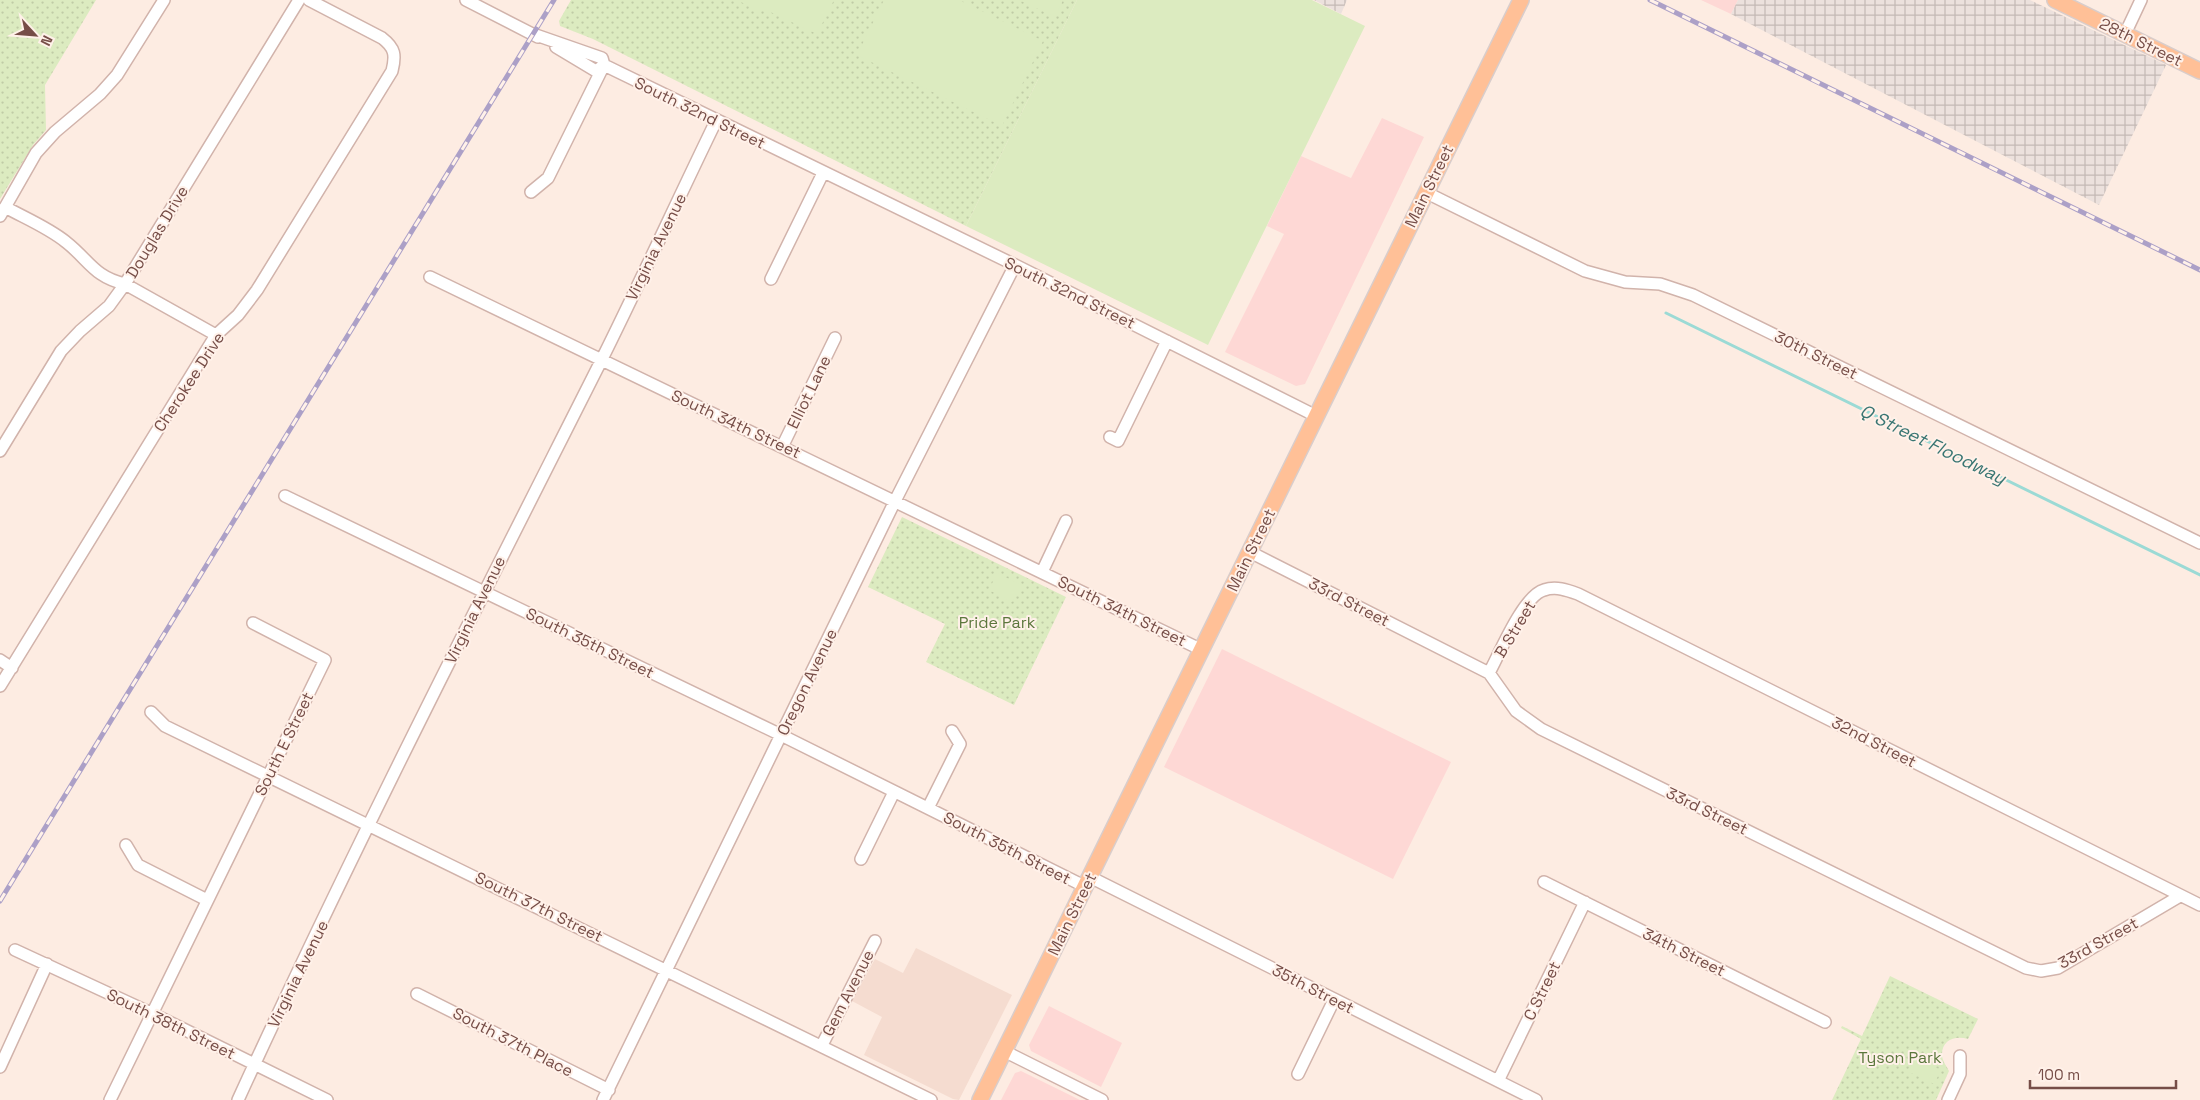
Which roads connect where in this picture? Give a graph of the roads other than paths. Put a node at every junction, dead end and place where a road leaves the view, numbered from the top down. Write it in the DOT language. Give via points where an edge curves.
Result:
graph roads {
  1 [pos="164,0"];
  2 [pos="299,0"];
  3 [pos="309,0"];
  4 [pos="466,0"];
  5 [pos="1520,0"];
  6 [pos="2055,0"];
  7 [pos="2141,0"];
  8 [pos="2125,34"];
  9 [pos="604,65"];
  10 [pos="2200,71"];
  11 [pos="716,121"];
  12 [pos="823,173"];
  13 [pos="531,192"];
  14 [pos="1425,192"];
  15 [pos="3,211"];
  16 [pos="1014,265"];
  17 [pos="430,277"];
  18 [pos="771,279"];
  19 [pos="125,284"];
  20 [pos="216,334"];
  21 [pos="835,338"];
  22 [pos="1167,341"];
  23 [pos="601,360"];
  24 [pos="1316,416"];
  25 [pos="1110,437"];
  26 [pos="783,446"];
  27 [pos="0,451"];
  28 [pos="285,496"];
  29 [pos="895,501"];
  30 [pos="1066,521"];
  31 [pos="2200,543"];
  32 [pos="1250,552"];
  33 [pos="1042,572"];
  34 [pos="1546,589"];
  35 [pos="484,591"];
  36 [pos="253,623"];
  37 [pos="1202,650"];
  38 [pos="0,660"];
  39 [pos="12,668"];
  40 [pos="1489,673"];
  41 [pos="0,686"];
  42 [pos="151,712"];
  43 [pos="952,731"];
  44 [pos="781,735"];
  45 [pos="269,777"];
  46 [pos="894,792"];
  47 [pos="928,808"];
  48 [pos="370,824"];
  49 [pos="126,845"];
  50 [pos="861,859"];
  51 [pos="1088,882"];
  52 [pos="1544,882"];
  53 [pos="2180,896"];
  54 [pos="207,900"];
  55 [pos="1585,902"];
  56 [pos="2200,905"];
  57 [pos="875,941"];
  58 [pos="15,950"];
  59 [pos="47,964"];
  60 [pos="667,970"];
  61 [pos="417,994"];
  62 [pos="1334,1000"];
  63 [pos="151,1013"];
  64 [pos="1825,1022"];
  65 [pos="822,1045"];
  66 [pos="1004,1051"];
  67 [pos="1960,1056"];
  68 [pos="254,1065"];
  69 [pos="0,1067"];
  70 [pos="1298,1074"];
  71 [pos="1498,1081"];
  72 [pos="606,1095"];
  73 [pos="110,1100"];
  74 [pos="238,1100"];
  75 [pos="327,1100"];
  76 [pos="931,1100"];
  77 [pos="980,1100"];
  78 [pos="1102,1100"];
  79 [pos="1536,1100"];
  80 [pos="1948,1100"];
  1 -- 15 [label="street" via="117,75 36,153"];
  2 -- 19 [label="street, Douglas Drive"];
  3 -- 20 [label="street, Cherokee Drive" via="391,45 396,56 392,71 257,290 238,315"];
  4 -- 9 [label="street, South 32nd Street" via="534,34 602,58"];
  5 -- 14 [label="main road, Main Street"];
  6 -- 8 [label="main road, 28th Street"];
  7 -- 8 [label="street"];
  8 -- 10 [label="main road, 28th Street"];
  9 -- 11 [label="street, South 32nd Street"];
  9 -- 13 [label="street" via="548,178"];
  11 -- 12 [label="street, South 32nd Street"];
  11 -- 23 [label="street, Virginia Avenue"];
  12 -- 16 [label="street, South 32nd Street"];
  12 -- 18 [label="street"];
  14 -- 24 [label="main road, Main Street"];
  14 -- 31 [label="street, 30th Street" via="1585,271 1625,282 1660,284 1693,295"];
  15 -- 19 [label="street" via="66,241 96,272 111,281"];
  16 -- 22 [label="street, South 32nd Street"];
  16 -- 29 [label="street, Oregon Avenue"];
  17 -- 23 [label="street, South 34th Street"];
  19 -- 20 [label="street"];
  19 -- 27 [label="street, Douglas Drive" via="109,306 61,351"];
  20 -- 39 [label="street, Cherokee Drive"];
  21 -- 26 [label="street, Elliot Lane"];
  22 -- 24 [label="street, South 32nd Street"];
  22 -- 25 [label="street" via="1118,440"];
  23 -- 26 [label="street, South 34th Street"];
  23 -- 35 [label="street, Virginia Avenue"];
  24 -- 32 [label="main road, Main Street"];
  26 -- 29 [label="street, South 34th Street"];
  28 -- 35 [label="street, South 35th Street"];
  29 -- 33 [label="street, South 34th Street"];
  29 -- 44 [label="street, Oregon Avenue"];
  30 -- 33 [label="street, South 34th Street"];
  32 -- 37 [label="main road, Main Street"];
  32 -- 40 [label="street, 33rd Street"];
  33 -- 37 [label="street, South 34th Street"];
  34 -- 40 [label="street, B Street" via="1533,597 1521,613"];
  34 -- 53 [label="street, 32nd Street" via="1562,588 1578,594"];
  35 -- 44 [label="street, South 35th Street"];
  35 -- 48 [label="street, Virginia Avenue"];
  36 -- 45 [label="street, South E Street" via="325,660"];
  37 -- 51 [label="main road, Main Street"];
  38 -- 39 [label="street"];
  39 -- 41 [label="street, Cherokee Drive"];
  40 -- 53 [label="street, 33rd Street" via="1516,711 1541,729 2026,968 2058,968"];
  42 -- 45 [label="street, South 37th Street" via="166,726"];
  43 -- 47 [label="street, South 35th Street" via="960,744"];
  44 -- 46 [label="street, South 35th Street"];
  44 -- 60 [label="street, Oregon Avenue"];
  45 -- 48 [label="street, South 37th Street"];
  45 -- 54 [label="street, South E Street"];
  46 -- 47 [label="street, South 35th Street"];
  46 -- 50 [label="street"];
  47 -- 51 [label="street, South 35th Street"];
  48 -- 60 [label="street, South 37th Street"];
  48 -- 68 [label="street, Virginia Avenue"];
  49 -- 54 [label="street" via="138,865"];
  51 -- 62 [label="street, 35th Street"];
  51 -- 66 [label="main road, Main Street"];
  52 -- 55 [label="street, 34th Street"];
  53 -- 56 [label="street, 32nd Street"];
  54 -- 63 [label="street, South E Street"];
  55 -- 64 [label="street, 34th Street"];
  55 -- 71 [label="street, C Street"];
  57 -- 65 [label="street, Gem Avenue"];
  58 -- 59 [label="street, South 38th Street"];
  59 -- 63 [label="street, South 38th Street"];
  59 -- 69 [label="street"];
  60 -- 65 [label="street, South 37th Street"];
  60 -- 72 [label="street, Oregon Avenue"];
  61 -- 72 [label="street, South 37th Place"];
  62 -- 70 [label="street"];
  62 -- 71 [label="street, 35th Street"];
  63 -- 68 [label="street, South 38th Street"];
  63 -- 73 [label="street, South E Street"];
  65 -- 76 [label="street, South 37th Street"];
  66 -- 77 [label="main road, Main Street"];
  66 -- 78 [label="street"];
  67 -- 80 [label="street" via="1960,1074"];
  68 -- 74 [label="street, Virginia Avenue"];
  68 -- 75 [label="street, South 38th Street"];
  71 -- 79 [label="street, 35th Street"];
}
